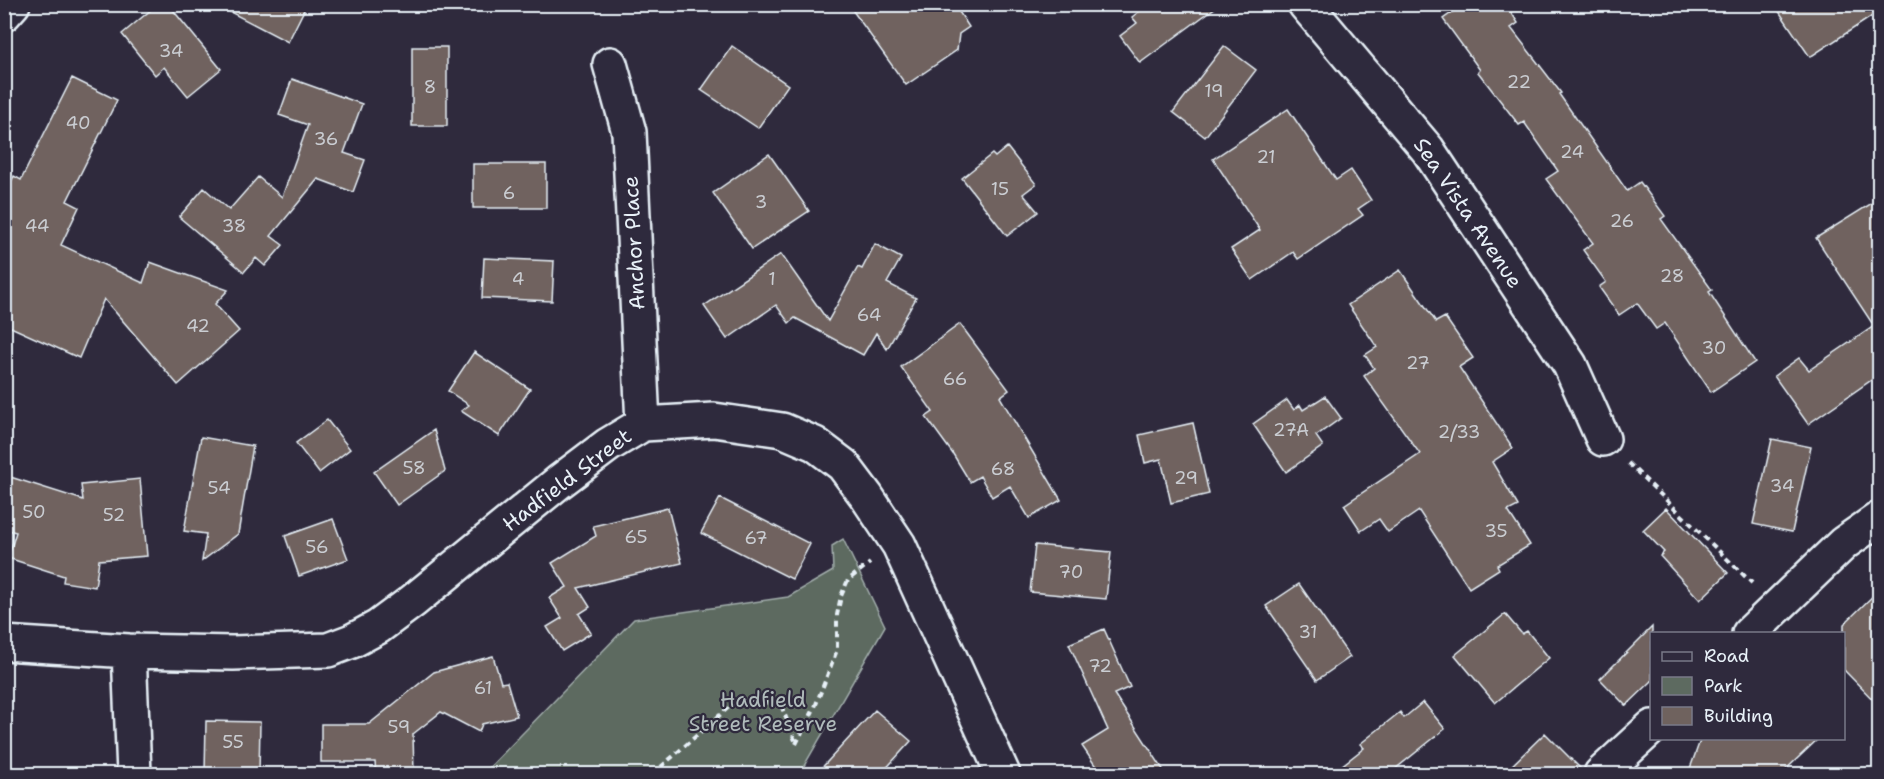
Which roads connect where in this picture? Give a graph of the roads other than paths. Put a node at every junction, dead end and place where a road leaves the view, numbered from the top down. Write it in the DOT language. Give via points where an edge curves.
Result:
graph roads {
  1 [pos="13,4"];
  2 [pos="1305,4"];
  3 [pos="4,14"];
  4 [pos="610,64"];
  5 [pos="644,424"];
  6 [pos="1603,439"];
  7 [pos="1880,518"];
  8 [pos="1750,632"];
  9 [pos="4,643"];
  10 [pos="129,651"];
  11 [pos="1650,729"];
  12 [pos="135,774"];
  13 [pos="1003,774"];
  14 [pos="1601,774"];
  1 -- 3 [label="street"];
  2 -- 6 [label="street, Sea Vista Avenue" via="1428,150 1570,365"];
  4 -- 5 [label="street, Anchor Place" via="629,132"];
  5 -- 10 [label="street, Hadfield Street" via="559,482 413,602 352,641 328,650 287,653"];
  5 -- 13 [label="street, Hadfield Street" via="714,420 782,430 814,444 843,465 899,545"];
  7 -- 8 [label="street" via="1844,543"];
  9 -- 10 [label="street, Hadfield Street"];
  10 -- 12 [label="street"];
  11 -- 14 [label="street"];
}
